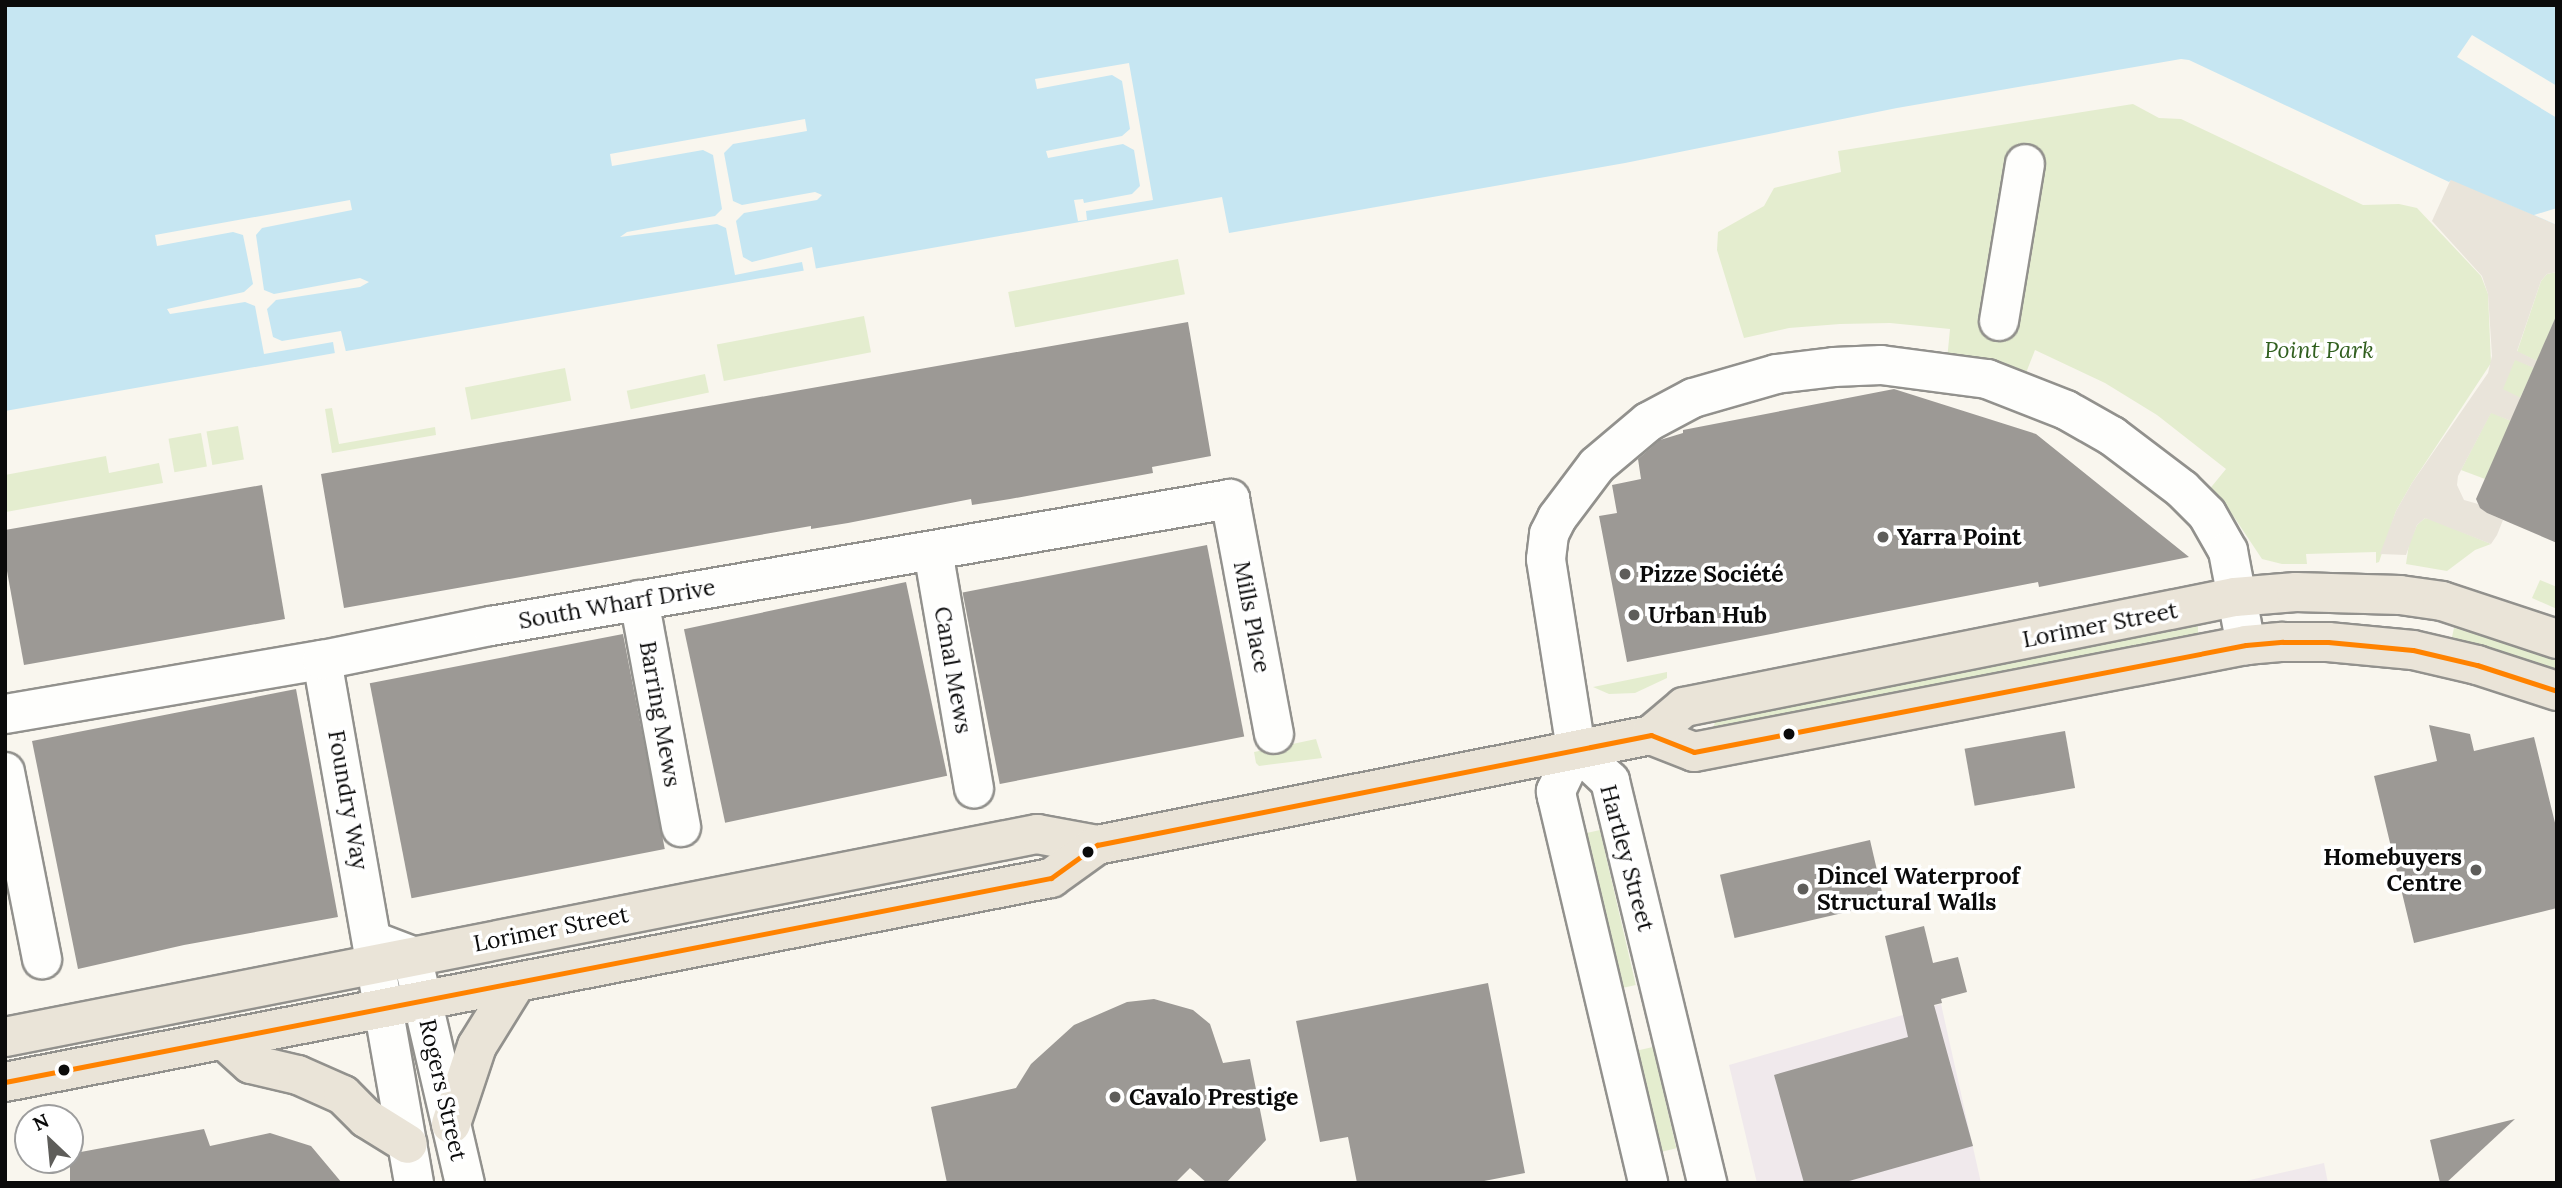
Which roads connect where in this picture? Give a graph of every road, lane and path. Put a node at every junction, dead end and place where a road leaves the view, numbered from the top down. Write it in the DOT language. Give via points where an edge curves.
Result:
graph roads {
  1 [pos="2025,164"];
  2 [pos="1999,321"];
  3 [pos="1230,499"];
  4 [pos="933,551"];
  5 [pos="2235,597"];
  6 [pos="639,600"];
  7 [pos="2557,639"];
  8 [pos="2246,645"];
  9 [pos="323,660"];
  10 [pos="2557,691"];
  11 [pos="5,714"];
  12 [pos="1274,734"];
  13 [pos="1651,735"];
  14 [pos="1576,749"];
  15 [pos="5,772"];
  16 [pos="974,788"];
  17 [pos="681,827"];
  18 [pos="1097,845"];
  19 [pos="374,952"];
  20 [pos="412,956"];
  21 [pos="42,959"];
  22 [pos="516,983"];
  23 [pos="423,1003"];
  24 [pos="1665,1009"];
  25 [pos="383,1010"];
  26 [pos="1609,1022"];
  27 [pos="5,1037"];
  28 [pos="224,1040"];
  29 [pos="5,1082"];
  30 [pos="451,1124"];
  31 [pos="408,1144"];
  32 [pos="414,1183"];
  33 [pos="465,1183"];
  34 [pos="1648,1183"];
  35 [pos="1707,1183"];
  1 -- 2 [label="street"];
  3 -- 4 [label="street, South Wharf Drive"];
  3 -- 12 [label="street, Mills Place"];
  4 -- 6 [label="street, South Wharf Drive"];
  4 -- 16 [label="street, Canal Mews"];
  5 -- 7 [label="main road, Lorimer Street" via="2296,592 2400,595 2442,601"];
  5 -- 8 [label="street"];
  5 -- 13 [label="main road, Lorimer Street" via="1684,707"];
  5 -- 14 [label="street" via="2228,551 2207,514 2112,436 2066,410 1987,379 1908,368 1834,366 1776,374 1693,398 1640,427 1597,465 1571,496 1549,534 1546,559"];
  6 -- 9 [label="street, South Wharf Drive"];
  6 -- 17 [label="street, Barring Mews"];
  8 -- 10 [label="main road, Lorimer Street" via="2306,641 2413,650"];
  8 -- 13 [label="main road, Lorimer Street" via="1694,752"];
  9 -- 11 [label="street, South Wharf Drive"];
  9 -- 19 [label="street, Foundry Way"];
  13 -- 14 [label="main road, Lorimer Street"];
  14 -- 18 [label="main road, Lorimer Street"];
  14 -- 24 [label="street, Hartley Street" via="1610,781"];
  14 -- 26 [label="street, Hartley Street" via="1556,791"];
  15 -- 21 [label="street"];
  18 -- 20 [label="main road, Lorimer Street" via="1037,834"];
  18 -- 22 [label="main road, Lorimer Street" via="1051,878"];
  19 -- 20 [label="main road, Lorimer Street"];
  19 -- 25 [label="street, Rogers Street"];
  19 -- 27 [label="main road, Lorimer Street"];
  20 -- 23 [label="street, Rogers Street"];
  22 -- 23 [label="main road, Lorimer Street"];
  22 -- 30 [label="main road" via="477,1046"];
  23 -- 25 [label="main road, Lorimer Street"];
  23 -- 30 [label="street, Rogers Street"];
  24 -- 26 [label="street"];
  24 -- 35 [label="street, Hartley Street"];
  25 -- 28 [label="main road, Lorimer Street"];
  25 -- 31 [label="street, Rogers Street"];
  26 -- 34 [label="street, Hartley Street"];
  28 -- 29 [label="main road, Lorimer Street"];
  28 -- 31 [label="main road" via="251,1064 298,1075 344,1095 366,1118"];
  30 -- 33 [label="street, Rogers Street"];
  31 -- 32 [label="street, Rogers Street"];
}
